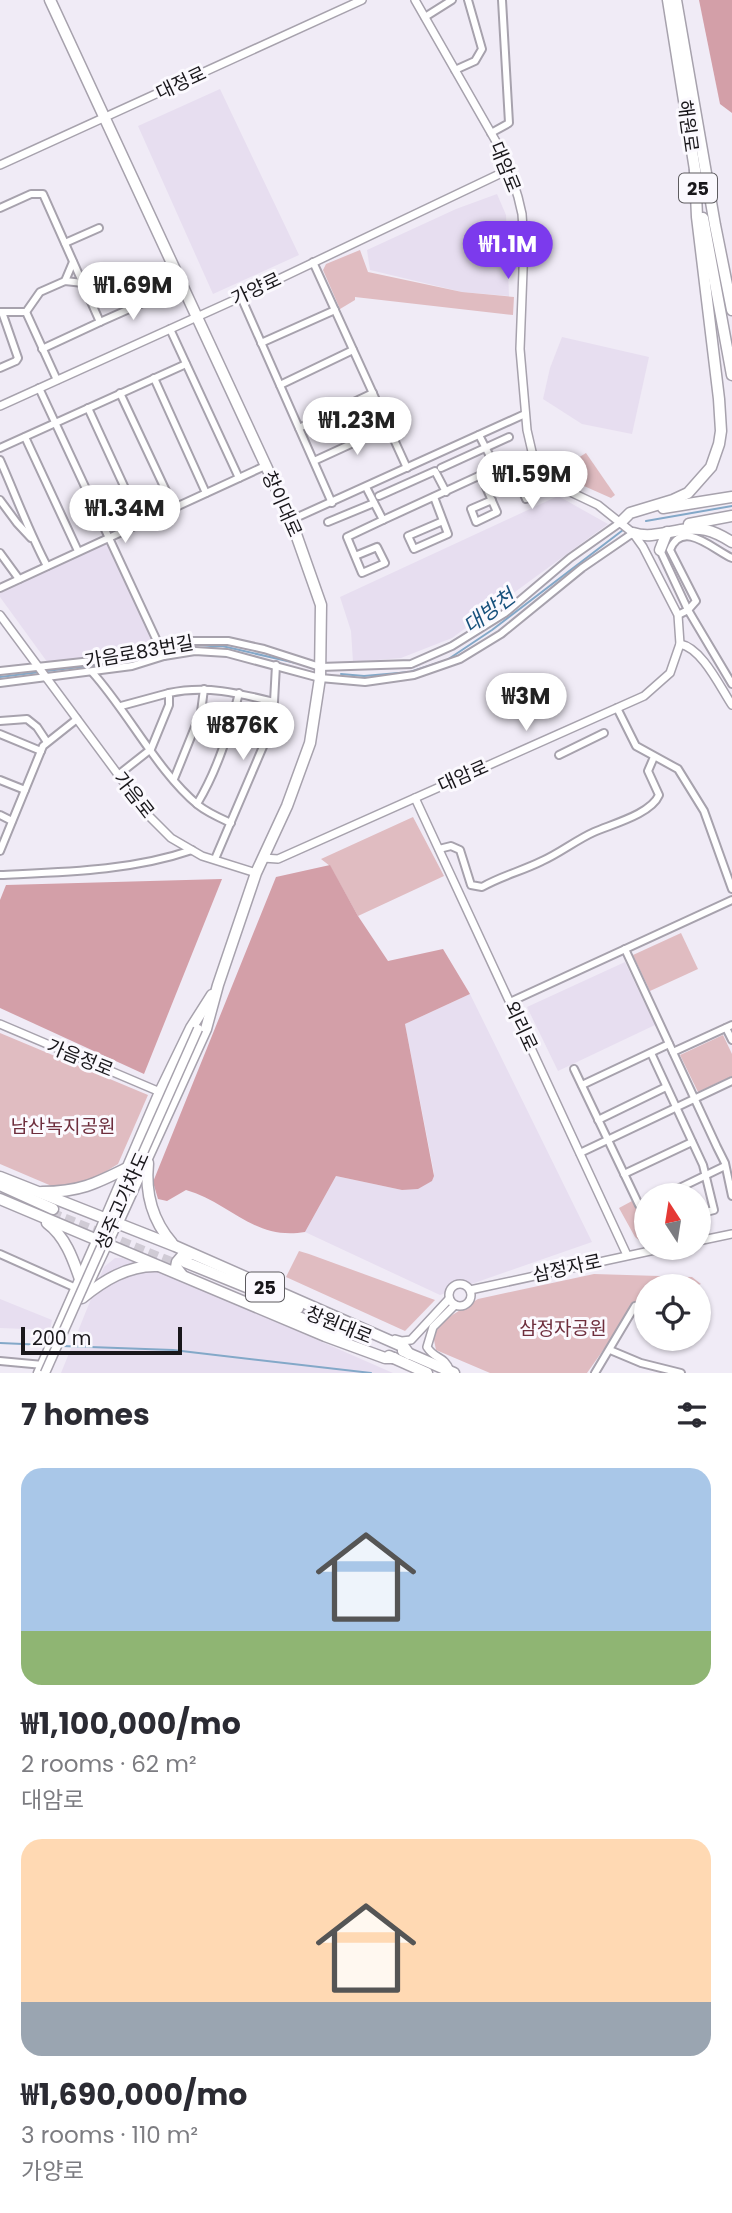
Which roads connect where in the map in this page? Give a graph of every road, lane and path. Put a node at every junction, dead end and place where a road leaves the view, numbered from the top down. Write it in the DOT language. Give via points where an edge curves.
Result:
graph roads {
  1 [pos="50,0"];
  2 [pos="362,0"];
  3 [pos="415,0"];
  4 [pos="452,0"];
  5 [pos="468,0"];
  6 [pos="502,0"];
  7 [pos="668,0"];
  8 [pos="676,0"];
  9 [pos="425,17"];
  10 [pos="455,70"];
  11 [pos="106,117"];
  12 [pos="491,133"];
  13 [pos="0,165"];
  14 [pos="509,169"];
  15 [pos="695,171"];
  16 [pos="0,208"];
  17 [pos="715,225"];
  18 [pos="99,228"];
  19 [pos="65,243"];
  20 [pos="74,262"];
  21 [pos="313,262"];
  22 [pos="114,269"];
  23 [pos="732,277"];
  24 [pos="65,281"];
  25 [pos="83,283"];
  26 [pos="241,297"];
  27 [pos="154,298"];
  28 [pos="335,310"];
  29 [pos="732,310"];
  30 [pos="1,312"];
  31 [pos="26,312"];
  32 [pos="198,316"];
  33 [pos="100,322"];
  34 [pos="170,329"];
  35 [pos="261,343"];
  36 [pos="42,349"];
  37 [pos="353,350"];
  38 [pos="186,364"];
  39 [pos="0,368"];
  40 [pos="732,375"];
  41 [pos="154,378"];
  42 [pos="57,380"];
  43 [pos="280,385"];
  44 [pos="39,388"];
  45 [pos="120,393"];
  46 [pos="373,393"];
  47 [pos="0,406"];
  48 [pos="88,408"];
  49 [pos="525,414"];
  50 [pos="55,423"];
  51 [pos="388,427"];
  52 [pos="299,428"];
  53 [pos="479,435"];
  54 [pos="25,437"];
  55 [pos="509,437"];
  56 [pos="485,447"];
  57 [pos="0,448"];
  58 [pos="0,460"];
  59 [pos="314,461"];
  60 [pos="520,464"];
  61 [pos="265,466"];
  62 [pos="407,468"];
  63 [pos="441,468"];
  64 [pos="496,468"];
  65 [pos="513,468"];
  66 [pos="525,474"];
  67 [pos="481,476"];
  68 [pos="239,478"];
  69 [pos="366,487"];
  70 [pos="446,492"];
  71 [pos="206,493"];
  72 [pos="379,496"];
  73 [pos="732,497"];
  74 [pos="434,498"];
  75 [pos="0,500"];
  76 [pos="492,500"];
  77 [pos="332,503"];
  78 [pos="374,503"];
  79 [pos="174,508"];
  80 [pos="642,510"];
  81 [pos="732,516"];
  82 [pos="291,520"];
  83 [pos="383,520"];
  84 [pos="443,521"];
  85 [pos="328,522"];
  86 [pos="621,522"];
  87 [pos="141,523"];
  88 [pos="667,532"];
  89 [pos="633,533"];
  90 [pos="108,538"];
  91 [pos="33,539"];
  92 [pos="732,542"];
  93 [pos="660,550"];
  94 [pos="78,551"];
  95 [pos="0,553"];
  96 [pos="355,556"];
  97 [pos="732,558"];
  98 [pos="47,566"];
  99 [pos="19,579"];
  100 [pos="0,588"];
  101 [pos="688,610"];
  102 [pos="0,615"];
  103 [pos="678,615"];
  104 [pos="492,621"];
  105 [pos="3,626"];
  106 [pos="501,634"];
  107 [pos="680,644"];
  108 [pos="159,645"];
  109 [pos="164,656"];
  110 [pos="411,664"];
  111 [pos="276,665"];
  112 [pos="39,668"];
  113 [pos="0,671"];
  114 [pos="92,672"];
  115 [pos="320,672"];
  116 [pos="414,675"];
  117 [pos="45,676"];
  118 [pos="0,683"];
  119 [pos="732,684"];
  120 [pos="204,689"];
  121 [pos="169,693"];
  122 [pos="239,693"];
  123 [pos="274,702"];
  124 [pos="732,705"];
  125 [pos="121,706"];
  126 [pos="617,708"];
  127 [pos="77,719"];
  128 [pos="0,721"];
  129 [pos="604,733"];
  130 [pos="0,734"];
  131 [pos="47,742"];
  132 [pos="151,749"];
  133 [pos="41,751"];
  134 [pos="559,755"];
  135 [pos="654,757"];
  136 [pos="118,775"];
  137 [pos="174,779"];
  138 [pos="0,780"];
  139 [pos="25,790"];
  140 [pos="415,798"];
  141 [pos="197,804"];
  142 [pos="0,815"];
  143 [pos="12,821"];
  144 [pos="232,823"];
  145 [pos="439,849"];
  146 [pos="0,850"];
  147 [pos="192,850"];
  148 [pos="263,858"];
  149 [pos="215,859"];
  150 [pos="256,873"];
  151 [pos="0,875"];
  152 [pos="732,890"];
  153 [pos="732,900"];
  154 [pos="625,949"];
  155 [pos="218,985"];
  156 [pos="510,1002"];
  157 [pos="0,1024"];
  158 [pos="729,1026"];
  159 [pos="198,1029"];
  160 [pos="732,1040"];
  161 [pos="669,1044"];
  162 [pos="673,1052"];
  163 [pos="651,1054"];
  164 [pos="574,1069"];
  165 [pos="732,1081"];
  166 [pos="582,1086"];
  167 [pos="666,1087"];
  168 [pos="160,1091"];
  169 [pos="694,1098"];
  170 [pos="675,1107"];
  171 [pos="598,1120"];
  172 [pos="607,1140"];
  173 [pos="692,1142"];
  174 [pos="580,1153"];
  175 [pos="150,1154"];
  176 [pos="725,1166"];
  177 [pos="128,1167"];
  178 [pos="624,1174"];
  179 [pos="707,1175"];
  180 [pos="0,1177"];
  181 [pos="690,1183"];
  182 [pos="708,1183"];
  183 [pos="0,1185"];
  184 [pos="0,1191"];
  185 [pos="36,1192"];
  186 [pos="634,1195"];
  187 [pos="732,1196"];
  188 [pos="0,1199"];
  189 [pos="48,1211"];
  190 [pos="105,1218"];
  191 [pos="118,1222"];
  192 [pos="732,1234"];
  193 [pos="711,1238"];
  194 [pos="97,1239"];
  195 [pos="109,1244"];
  196 [pos="174,1246"];
  197 [pos="0,1254"];
  198 [pos="634,1254"];
  199 [pos="627,1255"];
  200 [pos="185,1265"];
  201 [pos="162,1266"];
  202 [pos="78,1284"];
  203 [pos="470,1290"];
  204 [pos="82,1298"];
  205 [pos="449,1299"];
  206 [pos="456,1305"];
  207 [pos="634,1308"];
  208 [pos="359,1328"];
  209 [pos="610,1350"];
  210 [pos="409,1354"];
  211 [pos="0,1362"];
  212 [pos="46,1367"];
  213 [pos="452,1372"];
  214 [pos="427,1373"];
  215 [pos="595,1373"];
  216 [pos="681,1373"];
  1 -- 11 [label="main road, 창이대로"];
  2 -- 11 [label="street, 대정로"];
  3 -- 9 [label="street, 대암로"];
  4 -- 9 [label="street"];
  5 -- 10 [label="street" via="482,48 475,61"];
  6 -- 12 [label="street" via="509,123"];
  7 -- 15 [label="main road, 해원로 / 25"];
  8 -- 17 [label="main road, 해원로 / 25"];
  9 -- 10 [label="street, 대암로"];
  10 -- 12 [label="street, 대암로"];
  11 -- 13 [label="street, 대정로"];
  11 -- 32 [label="main road, 창이대로"];
  12 -- 14 [label="street, 대암로"];
  14 -- 21 [label="street, 가양로"];
  14 -- 49 [label="street, 대암로" via="523,224 520,349"];
  15 -- 40 [label="main road, 해원로 / 25"];
  15 -- 80 [label="main road" via="719,399 719,444 711,467 688,492"];
  16 -- 19 [label="street" via="43,194"];
  17 -- 23 [label="main road"];
  17 -- 29 [label="main road, 해원로 / 25"];
  18 -- 19 [label="street"];
  19 -- 20 [label="street"];
  20 -- 24 [label="street"];
  20 -- 25 [label="street"];
  21 -- 26 [label="street, 가양로"];
  21 -- 28 [label="street"];
  22 -- 25 [label="street"];
  24 -- 25 [label="street"];
  24 -- 31 [label="street" via="40,292"];
  25 -- 33 [label="street"];
  26 -- 32 [label="street, 가양로"];
  26 -- 35 [label="street"];
  27 -- 33 [label="street"];
  28 -- 35 [label="street"];
  28 -- 37 [label="street"];
  30 -- 31 [label="street"];
  30 -- 39 [label="street" via="18,358"];
  31 -- 36 [label="street"];
  32 -- 34 [label="street, 가양로"];
  32 -- 61 [label="main road, 창이대로"];
  33 -- 36 [label="street"];
  34 -- 38 [label="street"];
  34 -- 42 [label="street, 가양로"];
  35 -- 43 [label="street"];
  36 -- 42 [label="street"];
  37 -- 43 [label="street"];
  37 -- 46 [label="street"];
  38 -- 41 [label="street"];
  38 -- 68 [label="street"];
  41 -- 45 [label="street"];
  41 -- 71 [label="street"];
  42 -- 44 [label="street, 가양로"];
  43 -- 52 [label="street"];
  44 -- 47 [label="street, 가양로"];
  44 -- 50 [label="street"];
  45 -- 48 [label="street"];
  45 -- 79 [label="street"];
  46 -- 51 [label="street"];
  46 -- 52 [label="street"];
  48 -- 50 [label="street"];
  48 -- 87 [label="street"];
  49 -- 53 [label="street"];
  49 -- 86 [label="street, 대암로" via="529,444 541,468 562,488"];
  50 -- 54 [label="street"];
  50 -- 90 [label="street"];
  51 -- 59 [label="street"];
  51 -- 62 [label="street"];
  52 -- 59 [label="street"];
  53 -- 56 [label="street"];
  53 -- 62 [label="street"];
  54 -- 57 [label="street"];
  54 -- 94 [label="street"];
  55 -- 56 [label="street"];
  56 -- 63 [label="street"];
  56 -- 64 [label="street"];
  58 -- 91 [label="street"];
  59 -- 77 [label="street"];
  60 -- 65 [label="street"];
  61 -- 68 [label="street"];
  61 -- 82 [label="main road, 창이대로"];
  62 -- 69 [label="street"];
  64 -- 65 [label="street"];
  64 -- 67 [label="street"];
  65 -- 66 [label="street" via="526,499 535,495"];
  67 -- 70 [label="street"];
  67 -- 76 [label="street"];
  68 -- 71 [label="street"];
  69 -- 77 [label="street"];
  69 -- 78 [label="street"];
  70 -- 72 [label="street" via="435,471"];
  70 -- 74 [label="street"];
  71 -- 79 [label="street"];
  73 -- 80 [label="main road"];
  74 -- 83 [label="street"];
  74 -- 84 [label="street"];
  75 -- 91 [label="street"];
  77 -- 82 [label="street"];
  78 -- 83 [label="street"];
  78 -- 85 [label="street"];
  79 -- 87 [label="street"];
  80 -- 86 [label="main road" via="629,513"];
  81 -- 89 [label="main road"];
  82 -- 115 [label="main road, 창이대로" via="321,606"];
  83 -- 96 [label="street" via="347,537"];
  84 -- 84 [label="street" via="448,534 414,548 408,537"];
  86 -- 89 [label="street, 대암로"];
  86 -- 104 [label="street"];
  87 -- 90 [label="street"];
  88 -- 89 [label="main road"];
  88 -- 92 [label="main road" via="709,530"];
  88 -- 93 [label="main road"];
  89 -- 103 [label="street, 대암로"];
  89 -- 106 [label="street"];
  90 -- 94 [label="street"];
  90 -- 108 [label="street"];
  91 -- 98 [label="street"];
  93 -- 101 [label="street"];
  94 -- 98 [label="street"];
  95 -- 99 [label="street"];
  96 -- 96 [label="street" via="362,573 385,563 377,547"];
  97 -- 101 [label="street" via="694,537 674,542 670,550 696,601"];
  98 -- 99 [label="street"];
  99 -- 100 [label="street"];
  101 -- 103 [label="street"];
  101 -- 119 [label="street"];
  102 -- 105 [label="street"];
  103 -- 107 [label="street, 대암로"];
  104 -- 106 [label="street"];
  104 -- 110 [label="street" via="453,646"];
  105 -- 112 [label="street"];
  106 -- 116 [label="street" via="460,659"];
  107 -- 124 [label="street" via="698,653"];
  107 -- 126 [label="street, 대암로" via="670,673 660,684"];
  108 -- 109 [label="street"];
  108 -- 112 [label="street, 가음로83번길" via="110,659"];
  108 -- 115 [label="street, 가음로83번길" via="228,641 264,649"];
  109 -- 111 [label="street" via="195,651 227,653"];
  109 -- 114 [label="street"];
  110 -- 115 [label="street"];
  110 -- 116 [label="street"];
  111 -- 115 [label="street"];
  111 -- 123 [label="street"];
  112 -- 113 [label="street, 가음로83번길"];
  112 -- 117 [label="street, 가음로"];
  114 -- 117 [label="street"];
  114 -- 125 [label="street"];
  115 -- 116 [label="street" via="365,682"];
  115 -- 148 [label="main road, 창이대로" via="310,743"];
  117 -- 118 [label="street"];
  117 -- 127 [label="street, 가음로"];
  120 -- 121 [label="street"];
  120 -- 122 [label="street"];
  120 -- 137 [label="street" via="201,712"];
  121 -- 125 [label="street"];
  121 -- 132 [label="street" via="169,705"];
  122 -- 123 [label="street"];
  122 -- 141 [label="street" via="226,742"];
  123 -- 144 [label="street" via="265,742"];
  125 -- 132 [label="street"];
  126 -- 135 [label="street" via="636,746"];
  126 -- 140 [label="street, 대암로"];
  127 -- 131 [label="street"];
  127 -- 136 [label="street, 가음로"];
  128 -- 131 [label="street" via="27,719"];
  129 -- 134 [label="street"];
  130 -- 133 [label="street"];
  131 -- 133 [label="street"];
  132 -- 136 [label="street"];
  132 -- 137 [label="street"];
  133 -- 139 [label="street"];
  135 -- 145 [label="street" via="648,771 657,800 482,887 471,885 460,850 451,846"];
  135 -- 152 [label="street" via="678,769 704,811"];
  136 -- 147 [label="street, 가음로" via="148,816"];
  137 -- 141 [label="street"];
  138 -- 139 [label="street"];
  139 -- 143 [label="street"];
  140 -- 145 [label="street, 외리로"];
  140 -- 148 [label="street, 대암로" via="278,859"];
  141 -- 144 [label="street"];
  142 -- 143 [label="street"];
  143 -- 146 [label="street"];
  144 -- 149 [label="street"];
  145 -- 156 [label="street, 외리로"];
  147 -- 149 [label="street, 가음로"];
  147 -- 151 [label="street" via="166,859 101,868"];
  148 -- 150 [label="main road, 창이대로"];
  149 -- 150 [label="street, 가음로"];
  150 -- 155 [label="main road, 창이대로"];
  153 -- 154 [label="street"];
  154 -- 156 [label="street"];
  154 -- 161 [label="street"];
  155 -- 159 [label="main road, 창이대로"];
  155 -- 168 [label="main road"];
  155 -- 175 [label="main road" via="206,1029"];
  156 -- 174 [label="street, 외리로"];
  157 -- 168 [label="street, 가음정로"];
  158 -- 160 [label="street"];
  158 -- 162 [label="street"];
  159 -- 212 [label="main road, 성주고가차도, bridge"];
  161 -- 162 [label="street"];
  161 -- 163 [label="street"];
  162 -- 169 [label="street"];
  163 -- 166 [label="street"];
  163 -- 167 [label="street"];
  164 -- 166 [label="street"];
  165 -- 169 [label="street"];
  166 -- 171 [label="street"];
  167 -- 170 [label="street"];
  167 -- 171 [label="street"];
  168 -- 177 [label="main road"];
  169 -- 170 [label="street"];
  169 -- 176 [label="street"];
  170 -- 172 [label="street"];
  170 -- 173 [label="street"];
  171 -- 172 [label="street"];
  172 -- 174 [label="street"];
  172 -- 178 [label="street"];
  173 -- 178 [label="street"];
  173 -- 179 [label="street"];
  174 -- 199 [label="street, 외리로"];
  175 -- 191 [label="main road"];
  175 -- 196 [label="main road" via="146,1186 159,1228"];
  176 -- 179 [label="street"];
  176 -- 187 [label="street"];
  177 -- 185 [label="main road" via="69,1192"];
  177 -- 190 [label="main road"];
  178 -- 186 [label="street"];
  179 -- 181 [label="street"];
  179 -- 182 [label="street"];
  180 -- 185 [label="main road"];
  183 -- 189 [label="main road"];
  184 -- 189 [label="main road"];
  185 -- 189 [label="main road"];
  188 -- 189 [label="main road"];
  189 -- 190 [label="main road"];
  189 -- 194 [label="main road"];
  189 -- 202 [label="main road" via="73,1259"];
  190 -- 191 [label="main road"];
  190 -- 194 [label="main road"];
  191 -- 195 [label="main road"];
  191 -- 196 [label="main road, 25"];
  192 -- 193 [label="street"];
  194 -- 195 [label="main road"];
  194 -- 202 [label="main road"];
  195 -- 201 [label="main road"];
  195 -- 204 [label="main road"];
  196 -- 200 [label="main road, 25"];
  197 -- 202 [label="street"];
  198 -- 199 [label="street, 삼정자로"];
  199 -- 203 [label="street, 삼정자로"];
  200 -- 201 [label="main road"];
  200 -- 208 [label="main road, 25"];
  200 -- 210 [label="main road, 창원대로"];
  200 -- 214 [label="main road, 창원대로 / 25"];
  201 -- 204 [label="main road" via="106,1279"];
  202 -- 212 [label="main road"];
  203 -- 205 [label="street, 삼정자로" via="456,1284"];
  203 -- 206 [label="street" via="469,1302"];
  204 -- 212 [label="main road, bridge"];
  205 -- 206 [label="street"];
  205 -- 208 [label="street, 삼정자로" via="407,1341 366,1326"];
  206 -- 213 [label="street" via="433,1327 427,1347"];
  207 -- 209 [label="street"];
  208 -- 210 [label="main road, 25"];
  209 -- 215 [label="street"];
  209 -- 216 [label="street"];
  210 -- 213 [label="main road, 창원대로"];
  211 -- 212 [label="street"];
}
